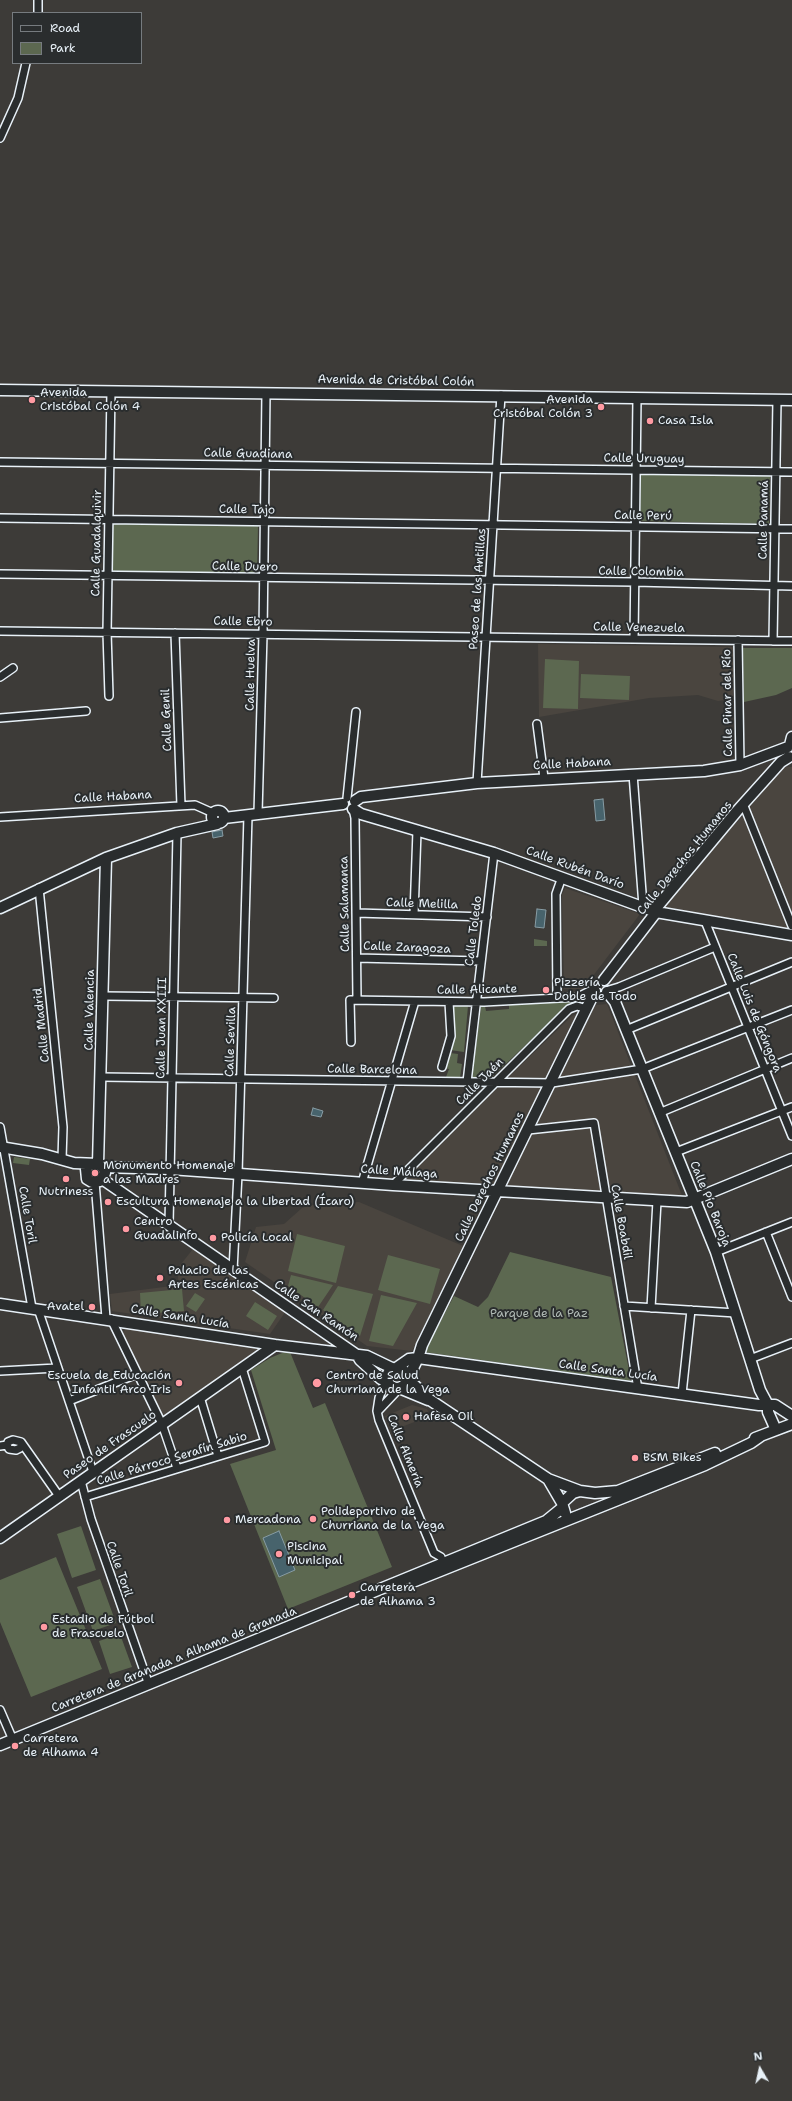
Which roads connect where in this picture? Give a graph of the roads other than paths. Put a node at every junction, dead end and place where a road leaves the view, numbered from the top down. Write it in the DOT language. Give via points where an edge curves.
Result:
graph roads {
  1 [pos="38,0"];
  2 [pos="38,12"];
  3 [pos="26,64"];
  4 [pos="0,138"];
  5 [pos="0,390"];
  6 [pos="111,391"];
  7 [pos="266,393"];
  8 [pos="501,396"];
  9 [pos="638,398"];
  10 [pos="777,400"];
  11 [pos="792,400"];
  12 [pos="0,462"];
  13 [pos="109,463"];
  14 [pos="265,465"];
  15 [pos="496,468"];
  16 [pos="636,470"];
  17 [pos="776,472"];
  18 [pos="792,472"];
  19 [pos="0,518"];
  20 [pos="109,520"];
  21 [pos="264,522"];
  22 [pos="493,525"];
  23 [pos="635,526"];
  24 [pos="775,528"];
  25 [pos="792,529"];
  26 [pos="0,574"];
  27 [pos="108,576"];
  28 [pos="264,578"];
  29 [pos="489,581"];
  30 [pos="634,582"];
  31 [pos="774,586"];
  32 [pos="792,586"];
  33 [pos="0,631"];
  34 [pos="107,632"];
  35 [pos="175,632"];
  36 [pos="263,634"];
  37 [pos="486,636"];
  38 [pos="634,639"];
  39 [pos="738,640"];
  40 [pos="773,641"];
  41 [pos="792,641"];
  42 [pos="13,668"];
  43 [pos="0,677"];
  44 [pos="109,696"];
  45 [pos="86,711"];
  46 [pos="356,712"];
  47 [pos="0,718"];
  48 [pos="537,724"];
  49 [pos="791,748"];
  50 [pos="740,765"];
  51 [pos="633,774"];
  52 [pos="544,778"];
  53 [pos="477,783"];
  54 [pos="349,803"];
  55 [pos="181,806"];
  56 [pos="744,806"];
  57 [pos="0,813"];
  58 [pos="214,813"];
  59 [pos="253,814"];
  60 [pos="12,815"];
  61 [pos="0,817"];
  62 [pos="221,821"];
  63 [pos="417,831"];
  64 [pos="177,832"];
  65 [pos="494,853"];
  66 [pos="106,858"];
  67 [pos="562,877"];
  68 [pos="39,888"];
  69 [pos="643,906"];
  70 [pos="0,908"];
  71 [pos="656,912"];
  72 [pos="356,913"];
  73 [pos="414,914"];
  74 [pos="487,916"];
  75 [pos="705,921"];
  76 [pos="792,926"];
  77 [pos="792,935"];
  78 [pos="715,947"];
  79 [pos="357,958"];
  80 [pos="481,961"];
  81 [pos="792,962"];
  82 [pos="604,980"];
  83 [pos="732,987"];
  84 [pos="601,991"];
  85 [pos="103,996"];
  86 [pos="174,997"];
  87 [pos="243,997"];
  88 [pos="274,998"];
  89 [pos="557,998"];
  90 [pos="357,1000"];
  91 [pos="415,1001"];
  92 [pos="450,1002"];
  93 [pos="476,1002"];
  94 [pos="587,1010"];
  95 [pos="792,1010"];
  96 [pos="748,1027"];
  97 [pos="626,1030"];
  98 [pos="351,1042"];
  99 [pos="792,1058"];
  100 [pos="442,1067"];
  101 [pos="642,1069"];
  102 [pos="765,1069"];
  103 [pos="101,1077"];
  104 [pos="172,1078"];
  105 [pos="241,1080"];
  106 [pos="391,1081"];
  107 [pos="467,1082"];
  108 [pos="494,1083"];
  109 [pos="552,1083"];
  110 [pos="792,1106"];
  111 [pos="782,1111"];
  112 [pos="659,1112"];
  113 [pos="0,1126"];
  114 [pos="528,1130"];
  115 [pos="792,1136"];
  116 [pos="2,1147"];
  117 [pos="676,1152"];
  118 [pos="62,1159"];
  119 [pos="792,1159"];
  120 [pos="94,1167"];
  121 [pos="170,1168"];
  122 [pos="238,1174"];
  123 [pos="99,1181"];
  124 [pos="362,1183"];
  125 [pos="393,1185"];
  126 [pos="497,1192"];
  127 [pos="605,1198"];
  128 [pos="694,1200"];
  129 [pos="657,1201"];
  130 [pos="792,1222"];
  131 [pos="169,1224"];
  132 [pos="766,1232"];
  133 [pos="716,1252"];
  134 [pos="233,1270"];
  135 [pos="792,1297"];
  136 [pos="0,1304"];
  137 [pos="624,1306"];
  138 [pos="35,1308"];
  139 [pos="651,1308"];
  140 [pos="691,1310"];
  141 [pos="736,1313"];
  142 [pos="109,1319"];
  143 [pos="792,1343"];
  144 [pos="275,1345"];
  145 [pos="357,1354"];
  146 [pos="418,1358"];
  147 [pos="750,1359"];
  148 [pos="58,1368"];
  149 [pos="242,1368"];
  150 [pos="395,1369"];
  151 [pos="0,1371"];
  152 [pos="137,1374"];
  153 [pos="407,1376"];
  154 [pos="392,1385"];
  155 [pos="638,1389"];
  156 [pos="682,1394"];
  157 [pos="200,1397"];
  158 [pos="430,1400"];
  159 [pos="69,1401"];
  160 [pos="768,1405"];
  161 [pos="788,1408"];
  162 [pos="378,1411"];
  163 [pos="792,1416"];
  164 [pos="162,1424"];
  165 [pos="792,1424"];
  166 [pos="776,1430"];
  167 [pos="761,1436"];
  168 [pos="3,1446"];
  169 [pos="218,1456"];
  170 [pos="177,1468"];
  171 [pos="93,1472"];
  172 [pos="548,1479"];
  173 [pos="81,1481"];
  174 [pos="580,1491"];
  175 [pos="595,1493"];
  176 [pos="60,1496"];
  177 [pos="85,1497"];
  178 [pos="595,1506"];
  179 [pos="567,1510"];
  180 [pos="0,1538"];
  181 [pos="443,1563"];
  182 [pos="358,1600"];
  183 [pos="149,1684"];
  184 [pos="0,1710"];
  185 [pos="13,1740"];
  186 [pos="0,1745"];
  1 -- 2 [label="street"];
  3 -- 4 [label="street" via="18,98"];
  5 -- 6 [label="street, Avenida de Cristóbal Colón"];
  6 -- 7 [label="street, Avenida de Cristóbal Colón"];
  6 -- 13 [label="street, Calle Guadalquivir"];
  7 -- 8 [label="street, Avenida de Cristóbal Colón"];
  7 -- 14 [label="street, Calle Huelva"];
  8 -- 9 [label="street, Avenida de Cristóbal Colón"];
  8 -- 15 [label="street, Paseo de las Antillas"];
  9 -- 10 [label="street, Avenida de Cristóbal Colón"];
  9 -- 16 [label="street"];
  10 -- 11 [label="street, Avenida de Cristóbal Colón"];
  10 -- 17 [label="street, Calle Panamá"];
  12 -- 13 [label="street, Calle Guadiana"];
  13 -- 14 [label="street, Calle Guadiana"];
  13 -- 20 [label="street, Calle Guadalquivir"];
  14 -- 15 [label="street, Calle Guadiana"];
  14 -- 21 [label="street, Calle Huelva"];
  15 -- 16 [label="street, Calle Uruguay"];
  15 -- 22 [label="street, Paseo de las Antillas"];
  16 -- 17 [label="street, Calle Uruguay"];
  16 -- 23 [label="street"];
  17 -- 18 [label="street, Calle Uruguay"];
  17 -- 24 [label="street, Calle Panamá"];
  19 -- 20 [label="street, Calle Tajo"];
  20 -- 21 [label="street, Calle Tajo"];
  20 -- 27 [label="street, Calle Guadalquivir"];
  21 -- 22 [label="street, Calle Tajo"];
  21 -- 28 [label="street, Calle Huelva"];
  22 -- 23 [label="street, Calle Perú"];
  22 -- 29 [label="street, Paseo de las Antillas"];
  23 -- 24 [label="street, Calle Perú"];
  23 -- 30 [label="street"];
  24 -- 25 [label="street, Calle Perú"];
  24 -- 31 [label="street, Calle Panamá"];
  26 -- 27 [label="street, Calle Duero"];
  27 -- 28 [label="street, Calle Duero"];
  27 -- 34 [label="street, Calle Guadalquivir"];
  28 -- 29 [label="street, Calle Duero"];
  28 -- 36 [label="street, Calle Huelva"];
  29 -- 30 [label="street, Calle Colombia"];
  29 -- 37 [label="street, Paseo de las Antillas"];
  30 -- 31 [label="street, Calle Colombia"];
  30 -- 38 [label="street"];
  31 -- 32 [label="street, Calle Colombia"];
  31 -- 40 [label="street, Calle Panamá"];
  33 -- 34 [label="street, Calle Ebro"];
  34 -- 35 [label="street, Calle Ebro"];
  34 -- 44 [label="street, Calle Guadalquivir"];
  35 -- 36 [label="street, Calle Ebro"];
  35 -- 55 [label="street, Calle Genil"];
  36 -- 37 [label="street, Calle Ebro"];
  36 -- 59 [label="street, Calle Huelva"];
  37 -- 38 [label="street, Calle Venezuela"];
  37 -- 53 [label="street, Paseo de las Antillas"];
  38 -- 39 [label="street, Calle Venezuela"];
  39 -- 40 [label="street, Calle Venezuela"];
  39 -- 50 [label="street, Calle Pinar del Río"];
  40 -- 41 [label="street, Calle Venezuela"];
  42 -- 43 [label="street"];
  45 -- 47 [label="street"];
  46 -- 54 [label="street, Calle Salamanca"];
  48 -- 52 [label="street"];
  49 -- 50 [label="street, Calle Habana"];
  49 -- 56 [label="street, Calle Derechos Humanos"];
  50 -- 51 [label="street, Calle Habana" via="704,771"];
  51 -- 52 [label="street, Calle Habana"];
  51 -- 69 [label="street"];
  52 -- 53 [label="street, Calle Habana"];
  53 -- 54 [label="street, Calle Habana" via="361,797"];
  54 -- 59 [label="street, Calle Habana"];
  54 -- 63 [label="street, Calle Rubén Darío" via="361,814"];
  54 -- 72 [label="street, Calle Salamanca"];
  55 -- 58 [label="street, Calle Habana" via="195,805"];
  55 -- 60 [label="street, Calle Habana"];
  56 -- 71 [label="street, Calle Derechos Humanos"];
  56 -- 76 [label="street"];
  57 -- 60 [label="street, Calle Habana"];
  58 -- 62 [label="street" via="212,820"];
  59 -- 62 [label="street, Calle Habana"];
  59 -- 87 [label="street, Calle Sevilla"];
  60 -- 61 [label="street, Calle Habana"];
  62 -- 64 [label="street, Calle Habana"];
  63 -- 65 [label="street, Calle Rubén Darío"];
  63 -- 73 [label="street"];
  64 -- 66 [label="street, Calle Habana"];
  64 -- 86 [label="street, Calle Juan XXIII"];
  65 -- 67 [label="street, Calle Rubén Darío"];
  65 -- 74 [label="street, Calle Toledo"];
  66 -- 68 [label="street, Calle Habana"];
  66 -- 85 [label="street, Calle Valencia"];
  67 -- 69 [label="street, Calle Rubén Darío"];
  67 -- 89 [label="street" via="556,894"];
  68 -- 70 [label="street, Calle Habana"];
  68 -- 118 [label="street, Calle Madrid" via="63,1127"];
  69 -- 71 [label="street, Calle Rubén Darío"];
  71 -- 75 [label="street, Calle Rubén Darío"];
  71 -- 82 [label="street, Calle Derechos Humanos"];
  72 -- 73 [label="street, Calle Melilla"];
  72 -- 79 [label="street, Calle Salamanca"];
  73 -- 74 [label="street, Calle Melilla"];
  74 -- 80 [label="street, Calle Toledo"];
  75 -- 77 [label="street, Calle Rubén Darío"];
  75 -- 78 [label="street, Calle Luis de Góngora"];
  78 -- 83 [label="street, Calle Luis de Góngora"];
  78 -- 84 [label="street, Calle Alicante" via="620,987"];
  79 -- 80 [label="street, Calle Zaragoza"];
  79 -- 90 [label="street, Calle Salamanca"];
  80 -- 93 [label="street, Calle Toledo"];
  81 -- 83 [label="street"];
  82 -- 84 [label="street, Calle Pío Baroja" via="608,983"];
  83 -- 96 [label="street, Calle Luis de Góngora"];
  83 -- 97 [label="street"];
  84 -- 89 [label="street, Calle Alicante" via="578,997"];
  84 -- 94 [label="street, Calle Derechos Humanos" via="592,995"];
  84 -- 97 [label="street, Calle Pío Baroja" via="614,1002"];
  85 -- 86 [label="street"];
  85 -- 103 [label="street, Calle Valencia"];
  86 -- 87 [label="street"];
  86 -- 104 [label="street, Calle Juan XXIII"];
  87 -- 88 [label="street"];
  87 -- 105 [label="street, Calle Sevilla"];
  89 -- 93 [label="street, Calle Alicante"];
  90 -- 91 [label="street, Calle Alicante"];
  90 -- 98 [label="street" via="350,1000"];
  91 -- 92 [label="street, Calle Alicante"];
  91 -- 106 [label="street"];
  92 -- 93 [label="street, Calle Alicante"];
  92 -- 100 [label="street" via="451,1036"];
  93 -- 107 [label="street, Calle Toledo"];
  94 -- 108 [label="street, Calle Jaén" via="577,1006 569,1009"];
  94 -- 109 [label="street, Calle Derechos Humanos"];
  95 -- 96 [label="street, Calle Barcelona"];
  96 -- 101 [label="street, Calle Barcelona"];
  96 -- 102 [label="street, Calle Luis de Góngora"];
  97 -- 101 [label="street, Calle Pío Baroja"];
  99 -- 102 [label="street"];
  101 -- 109 [label="street, Calle Barcelona"];
  101 -- 112 [label="street, Calle Pío Baroja"];
  102 -- 111 [label="street, Calle Luis de Góngora"];
  102 -- 112 [label="street"];
  103 -- 104 [label="street, Calle Barcelona"];
  103 -- 120 [label="street, Calle Valencia"];
  104 -- 105 [label="street, Calle Barcelona"];
  104 -- 121 [label="street, Calle Juan XXIII"];
  105 -- 106 [label="street, Calle Barcelona"];
  105 -- 122 [label="street, Calle Sevilla"];
  106 -- 107 [label="street, Calle Barcelona"];
  106 -- 124 [label="street"];
  107 -- 108 [label="street, Calle Barcelona"];
  108 -- 109 [label="street, Calle Barcelona"];
  108 -- 125 [label="street, Calle Jaén"];
  109 -- 114 [label="street, Calle Derechos Humanos"];
  110 -- 111 [label="street"];
  111 -- 115 [label="street, Calle Luis de Góngora"];
  111 -- 117 [label="street"];
  112 -- 117 [label="street, Calle Pío Baroja"];
  113 -- 116 [label="street, Calle Toril"];
  114 -- 126 [label="street, Calle Derechos Humanos"];
  114 -- 127 [label="street, Calle Boabdil" via="594,1123"];
  116 -- 118 [label="street"];
  116 -- 138 [label="street, Calle Toril"];
  117 -- 128 [label="street, Calle Pío Baroja"];
  118 -- 120 [label="street"];
  119 -- 128 [label="street, Calle Málaga"];
  120 -- 121 [label="street, Calle Málaga"];
  120 -- 123 [label="street, Calle Valencia" via="105,1173"];
  120 -- 123 [label="street, Calle San Ramón" via="87,1179"];
  121 -- 122 [label="street, Calle Málaga"];
  121 -- 131 [label="street, Calle Juan XXIII"];
  122 -- 124 [label="street, Calle Málaga"];
  122 -- 134 [label="street, Calle Sevilla"];
  123 -- 131 [label="street, Calle San Ramón"];
  123 -- 142 [label="street"];
  124 -- 125 [label="street, Calle Málaga"];
  125 -- 126 [label="street, Calle Málaga"];
  126 -- 127 [label="street, Calle Málaga"];
  126 -- 146 [label="street, Calle Derechos Humanos"];
  127 -- 129 [label="street, Calle Málaga"];
  127 -- 137 [label="street, Calle Boabdil"];
  128 -- 129 [label="street, Calle Málaga"];
  128 -- 133 [label="street, Calle Pío Baroja"];
  129 -- 139 [label="street"];
  130 -- 132 [label="street"];
  131 -- 134 [label="street, Calle San Ramón"];
  132 -- 133 [label="street"];
  132 -- 135 [label="street"];
  133 -- 141 [label="street, Calle Pío Baroja"];
  134 -- 145 [label="street, Calle San Ramón"];
  136 -- 138 [label="street, Calle Santa Lucía"];
  137 -- 139 [label="street"];
  137 -- 155 [label="street, Calle Boabdil"];
  138 -- 142 [label="street, Calle Santa Lucía"];
  138 -- 148 [label="street, Calle Toril"];
  139 -- 140 [label="street"];
  140 -- 141 [label="street"];
  140 -- 156 [label="street"];
  141 -- 147 [label="street, Calle Pío Baroja"];
  142 -- 144 [label="street, Calle Santa Lucía"];
  142 -- 152 [label="street"];
  143 -- 147 [label="street"];
  144 -- 145 [label="street, Calle Santa Lucía"];
  144 -- 149 [label="street, Paseo de Frascuelo"];
  145 -- 150 [label="street, Calle San Ramón"];
  145 -- 154 [label="street, Calle San Ramón" via="360,1360"];
  146 -- 150 [label="street" via="409,1359"];
  146 -- 153 [label="street, Calle Derechos Humanos"];
  146 -- 155 [label="street, Calle Santa Lucía"];
  147 -- 160 [label="street, Calle Pío Baroja"];
  148 -- 151 [label="street"];
  148 -- 159 [label="street, Calle Toril"];
  149 -- 157 [label="street, Paseo de Frascuelo"];
  149 -- 169 [label="street, Calle Párroco Serafín Sabio" via="265,1442"];
  150 -- 153 [label="street" via="402,1370"];
  150 -- 154 [label="street" via="388,1373"];
  152 -- 159 [label="street"];
  152 -- 164 [label="street"];
  153 -- 154 [label="street" via="403,1386"];
  153 -- 158 [label="street, Calle San Ramón"];
  154 -- 158 [label="street, Calle San Ramón"];
  154 -- 162 [label="street, Calle Almería" via="395,1393"];
  154 -- 162 [label="street, Calle Almería" via="383,1386"];
  155 -- 156 [label="street, Calle Santa Lucía"];
  156 -- 160 [label="street, Calle Santa Lucía"];
  157 -- 164 [label="street, Paseo de Frascuelo"];
  157 -- 169 [label="street"];
  158 -- 172 [label="street, Calle San Ramón"];
  159 -- 171 [label="street, Calle Toril"];
  160 -- 161 [label="street, Calle Santa Lucía"];
  160 -- 166 [label="street, Calle Pío Baroja" via="768,1412"];
  161 -- 163 [label="street, Calle Santa Lucía"];
  162 -- 181 [label="street, Calle Almería" via="381,1425 434,1553 441,1557"];
  164 -- 170 [label="street"];
  164 -- 171 [label="street, Paseo de Frascuelo"];
  165 -- 166 [label="street"];
  166 -- 167 [label="street"];
  167 -- 175 [label="street" via="618,1491"];
  167 -- 178 [label="street" via="705,1465 633,1495 622,1495"];
  168 -- 176 [label="street" via="18,1440"];
  169 -- 170 [label="street, Calle Párroco Serafín Sabio"];
  170 -- 177 [label="street, Calle Párroco Serafín Sabio"];
  171 -- 173 [label="street, Paseo de Frascuelo"];
  172 -- 174 [label="street, Calle San Ramón"];
  172 -- 179 [label="street, Calle San Ramón"];
  173 -- 176 [label="street, Paseo de Frascuelo"];
  173 -- 177 [label="street, Calle Toril"];
  174 -- 175 [label="street, Calle San Ramón"];
  174 -- 179 [label="street" via="566,1498"];
  175 -- 178 [label="street"];
  176 -- 180 [label="street, Paseo de Frascuelo"];
  177 -- 183 [label="street, Calle Toril"];
  178 -- 179 [label="street"];
  179 -- 181 [label="street, Carretera de Granada a Alhama de Granada"];
  179 -- 182 [label="street, Carretera de Granada a Alhama de Granada" via="566,1522 435,1574"];
  181 -- 182 [label="street, Carretera de Granada a Alhama de Granada" via="364,1595"];
  182 -- 183 [label="street, Carretera de Granada a Alhama de Granada"];
  183 -- 185 [label="street, Carretera de Granada a Alhama de Granada"];
  184 -- 185 [label="street"];
  185 -- 186 [label="street, Carretera de Granada a Alhama de Granada"];
}
